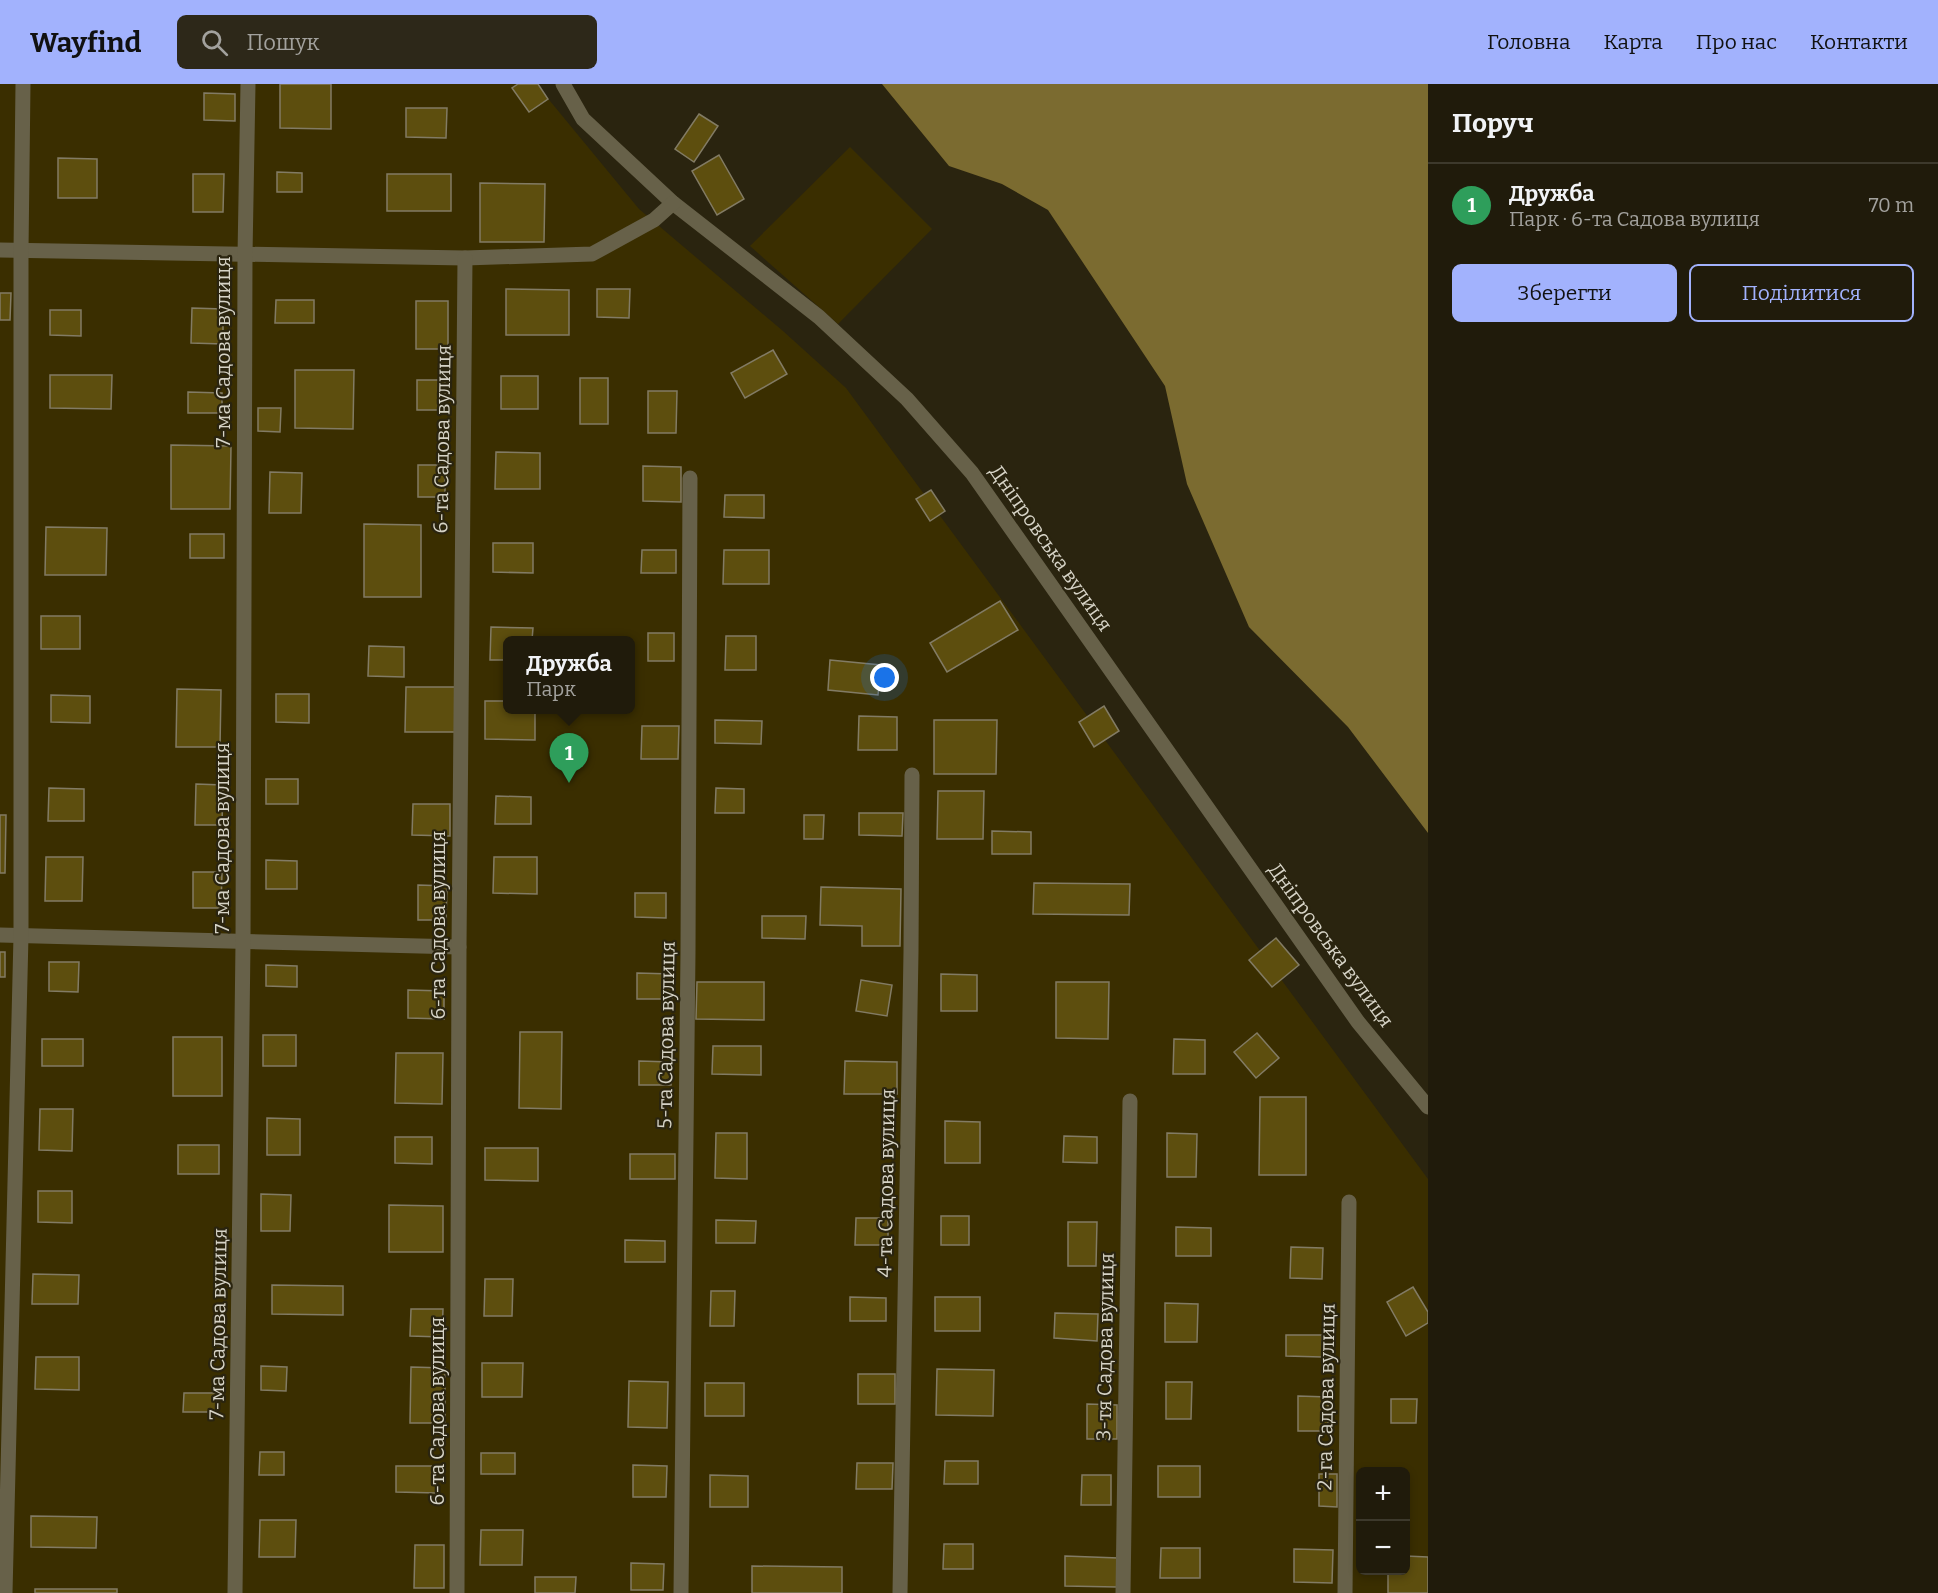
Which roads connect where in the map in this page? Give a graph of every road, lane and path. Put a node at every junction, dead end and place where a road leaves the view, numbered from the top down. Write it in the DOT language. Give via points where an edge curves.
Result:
graph roads {
  1 [pos="23,84"];
  2 [pos="248,84"];
  3 [pos="563,84"];
  4 [pos="673,202"];
  5 [pos="0,250"];
  6 [pos="21,251"];
  7 [pos="244,255"];
  8 [pos="465,258"];
  9 [pos="690,478"];
  10 [pos="912,774"];
  11 [pos="0,935"];
  12 [pos="21,936"];
  13 [pos="243,943"];
  14 [pos="459,947"];
  15 [pos="1130,1101"];
  16 [pos="1428,1107"];
  17 [pos="1349,1202"];
  18 [pos="5,1593"];
  19 [pos="235,1593"];
  20 [pos="458,1593"];
  21 [pos="681,1593"];
  22 [pos="900,1593"];
  23 [pos="1123,1593"];
  24 [pos="1345,1593"];
  1 -- 6 [label="street"];
  2 -- 7 [label="street, 7-ма Садова вулиця"];
  3 -- 4 [label="street, Дніпровська вулиця" via="583,119"];
  4 -- 8 [label="street" via="654,220 592,254"];
  4 -- 16 [label="street, Дніпровська вулиця" via="819,317 907,399 972,473 1358,1022"];
  5 -- 6 [label="street"];
  6 -- 7 [label="street"];
  6 -- 12 [label="street"];
  7 -- 8 [label="street"];
  7 -- 13 [label="street, 7-ма Садова вулиця"];
  8 -- 14 [label="street, 6-та Садова вулиця"];
  9 -- 21 [label="street, 5-та Садова вулиця"];
  10 -- 22 [label="street, 4-та Садова вулиця"];
  11 -- 12 [label="street"];
  12 -- 13 [label="street"];
  12 -- 18 [label="street"];
  13 -- 14 [label="street"];
  13 -- 19 [label="street, 7-ма Садова вулиця"];
  14 -- 20 [label="street, 6-та Садова вулиця"];
  15 -- 23 [label="street, 3-тя Садова вулиця"];
  17 -- 24 [label="street, 2-га Садова вулиця"];
}
